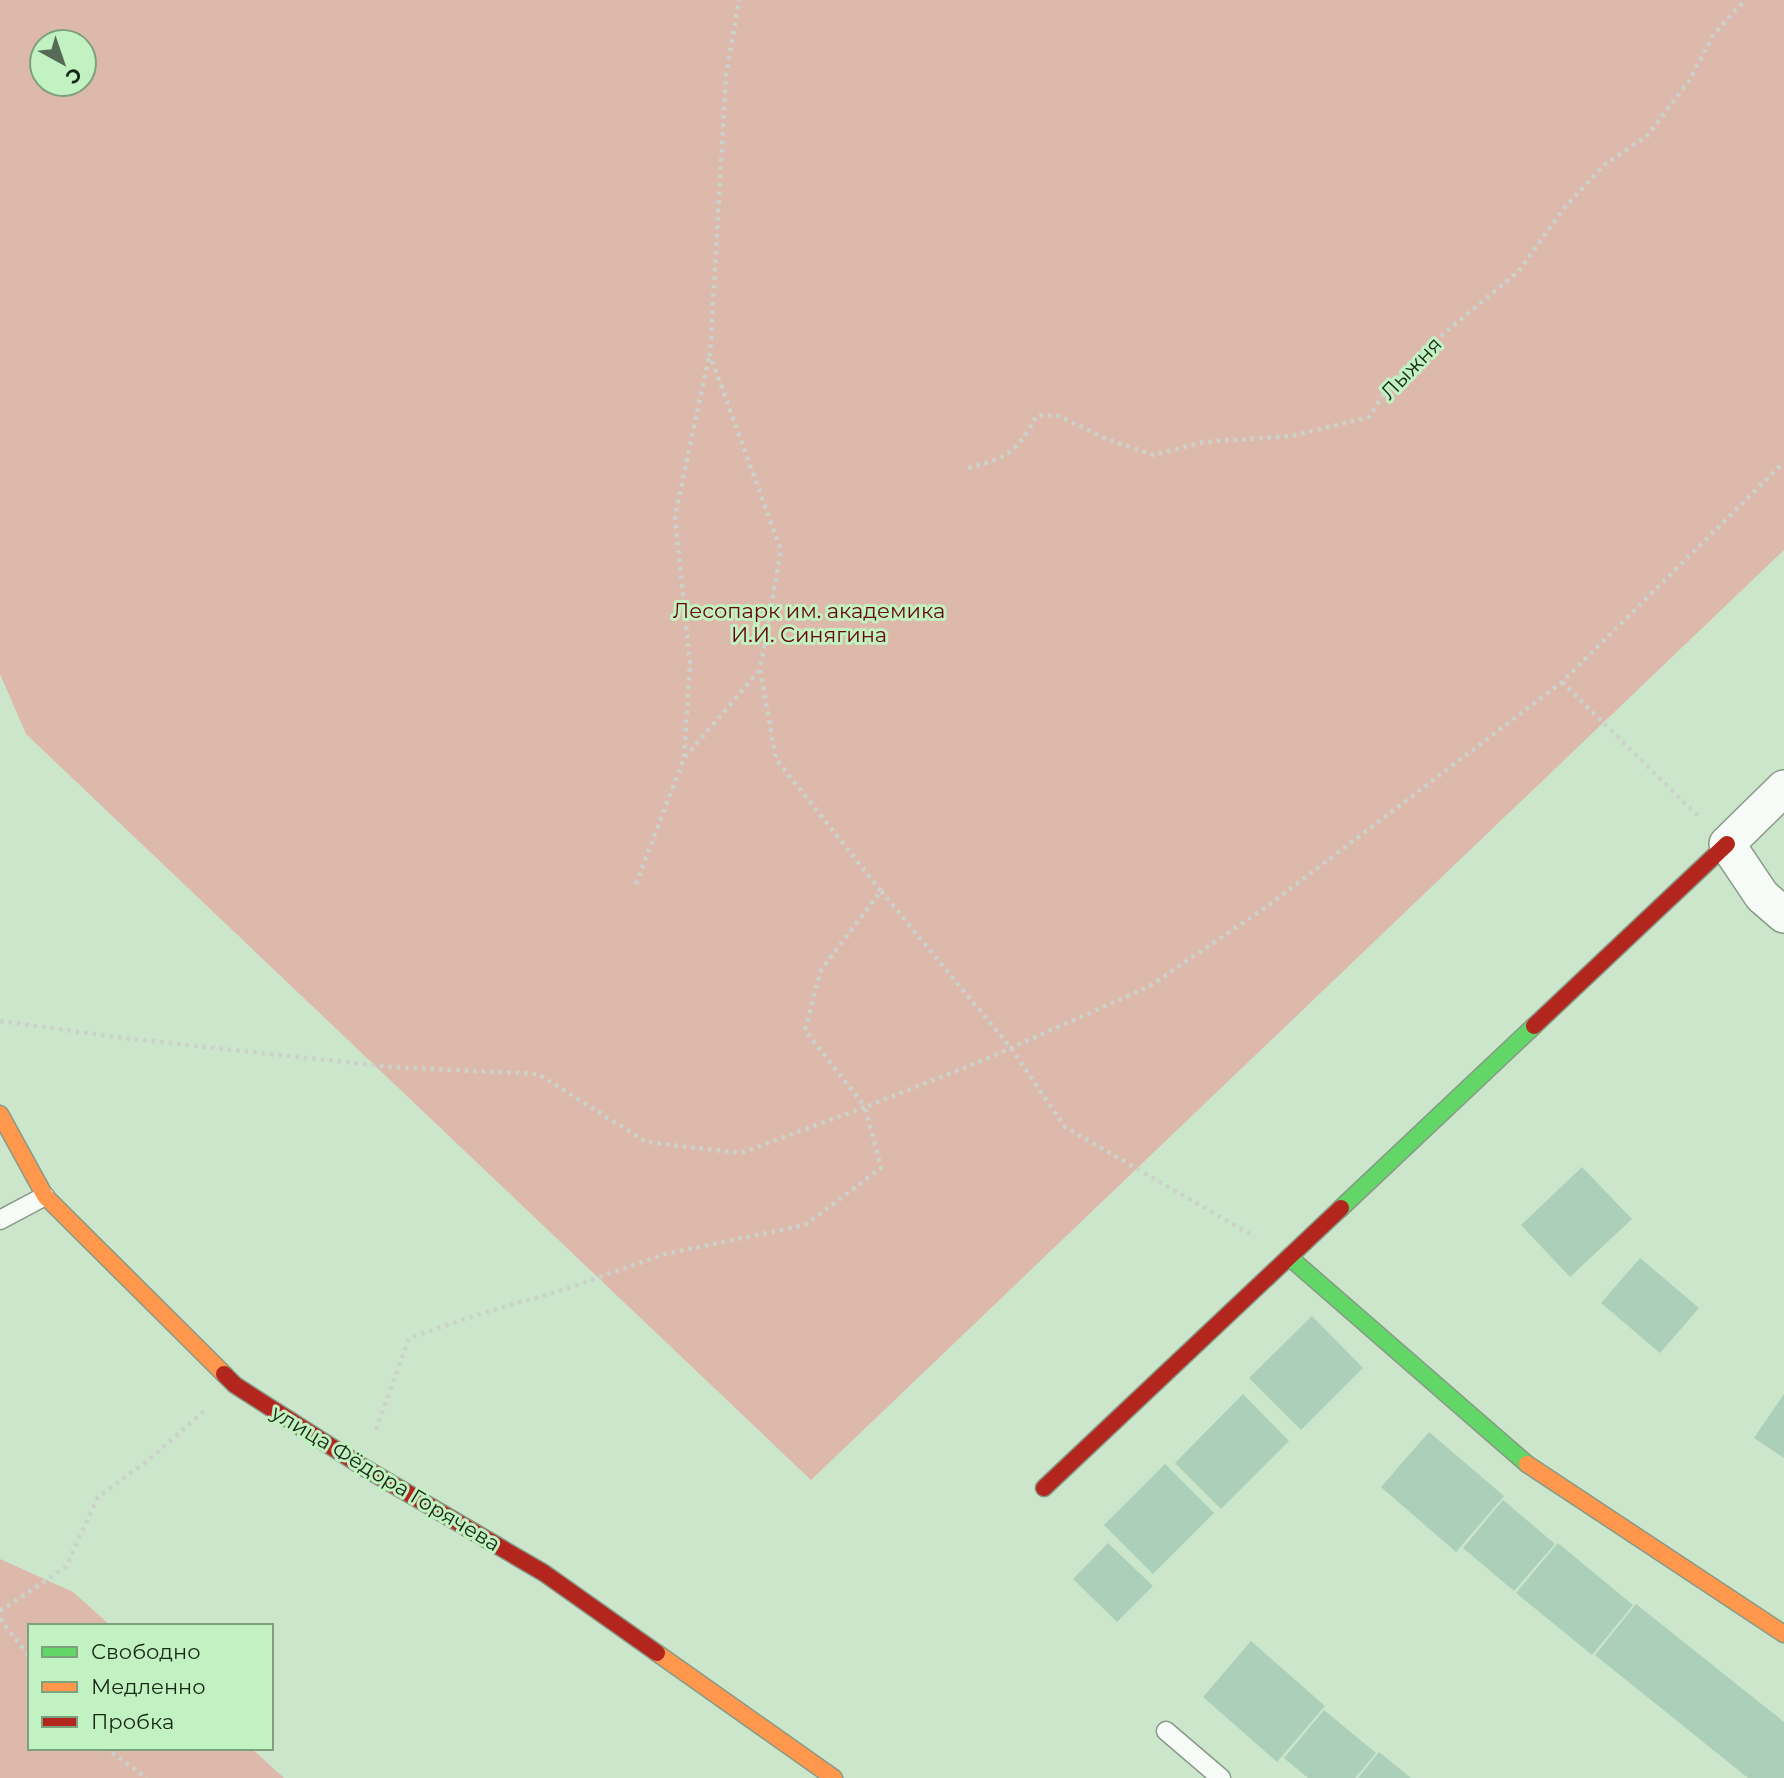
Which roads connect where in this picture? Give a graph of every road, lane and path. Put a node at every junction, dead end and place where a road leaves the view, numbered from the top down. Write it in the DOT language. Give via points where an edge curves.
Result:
graph roads {
  1 [pos="739,0"];
  2 [pos="1745,0"];
  3 [pos="710,355"];
  4 [pos="1784,463"];
  5 [pos="968,468"];
  6 [pos="760,670"];
  7 [pos="1562,682"];
  8 [pos="684,758"];
  9 [pos="1784,788"];
  10 [pos="1727,844"];
  11 [pos="636,884"];
  12 [pos="881,891"];
  13 [pos="1784,915"];
  14 [pos="0,1021"];
  15 [pos="1011,1048"];
  16 [pos="865,1107"];
  17 [pos="0,1114"];
  18 [pos="45,1196"];
  19 [pos="0,1220"];
  20 [pos="1289,1257"];
  21 [pos="235,1385"];
  22 [pos="363,1467"];
  23 [pos="1044,1488"];
  24 [pos="0,1611"];
  25 [pos="0,1619"];
  26 [pos="1784,1634"];
  27 [pos="28,1654"];
  28 [pos="1166,1731"];
  29 [pos="108,1750"];
  30 [pos="147,1778"];
  31 [pos="834,1778"];
  32 [pos="1221,1778"];
  1 -- 3 [label="path" via="726,76"];
  2 -- 5 [label="path, Лыжня" via="1714,34 1689,81 1648,135 1603,166 1565,207 1518,272 1419,354 1369,416 1292,436 1203,442 1153,455 1059,416 1037,415 1023,440 1000,460"];
  3 -- 6 [label="path" via="782,550"];
  3 -- 8 [label="path" via="675,516 690,664"];
  4 -- 7 [label="path"];
  6 -- 8 [label="path"];
  6 -- 12 [label="path" via="776,760"];
  7 -- 10 [label="path"];
  7 -- 15 [label="path" via="1265,908 1148,987"];
  8 -- 11 [label="path"];
  9 -- 10 [label="street"];
  10 -- 13 [label="street" via="1762,896"];
  10 -- 20 [label="street"];
  12 -- 15 [label="path"];
  12 -- 16 [label="path" via="821,970 805,1031"];
  14 -- 16 [label="path" via="391,1067 538,1074 646,1142 741,1153"];
  15 -- 16 [label="path"];
  15 -- 20 [label="path" via="1065,1127"];
  16 -- 22 [label="path" via="881,1168 805,1226 665,1254 410,1338"];
  17 -- 18 [label="street, улица Фёдора Горячева"];
  18 -- 19 [label="lane"];
  18 -- 21 [label="street, улица Фёдора Горячева"];
  20 -- 23 [label="street"];
  20 -- 26 [label="street" via="1535,1471"];
  21 -- 22 [label="street, улица Фёдора Горячева"];
  21 -- 24 [label="path" via="98,1497 66,1567"];
  22 -- 31 [label="street, улица Фёдора Горячева" via="544,1573"];
  25 -- 27 [label="path"];
  28 -- 32 [label="lane"];
  29 -- 30 [label="path"];
}
